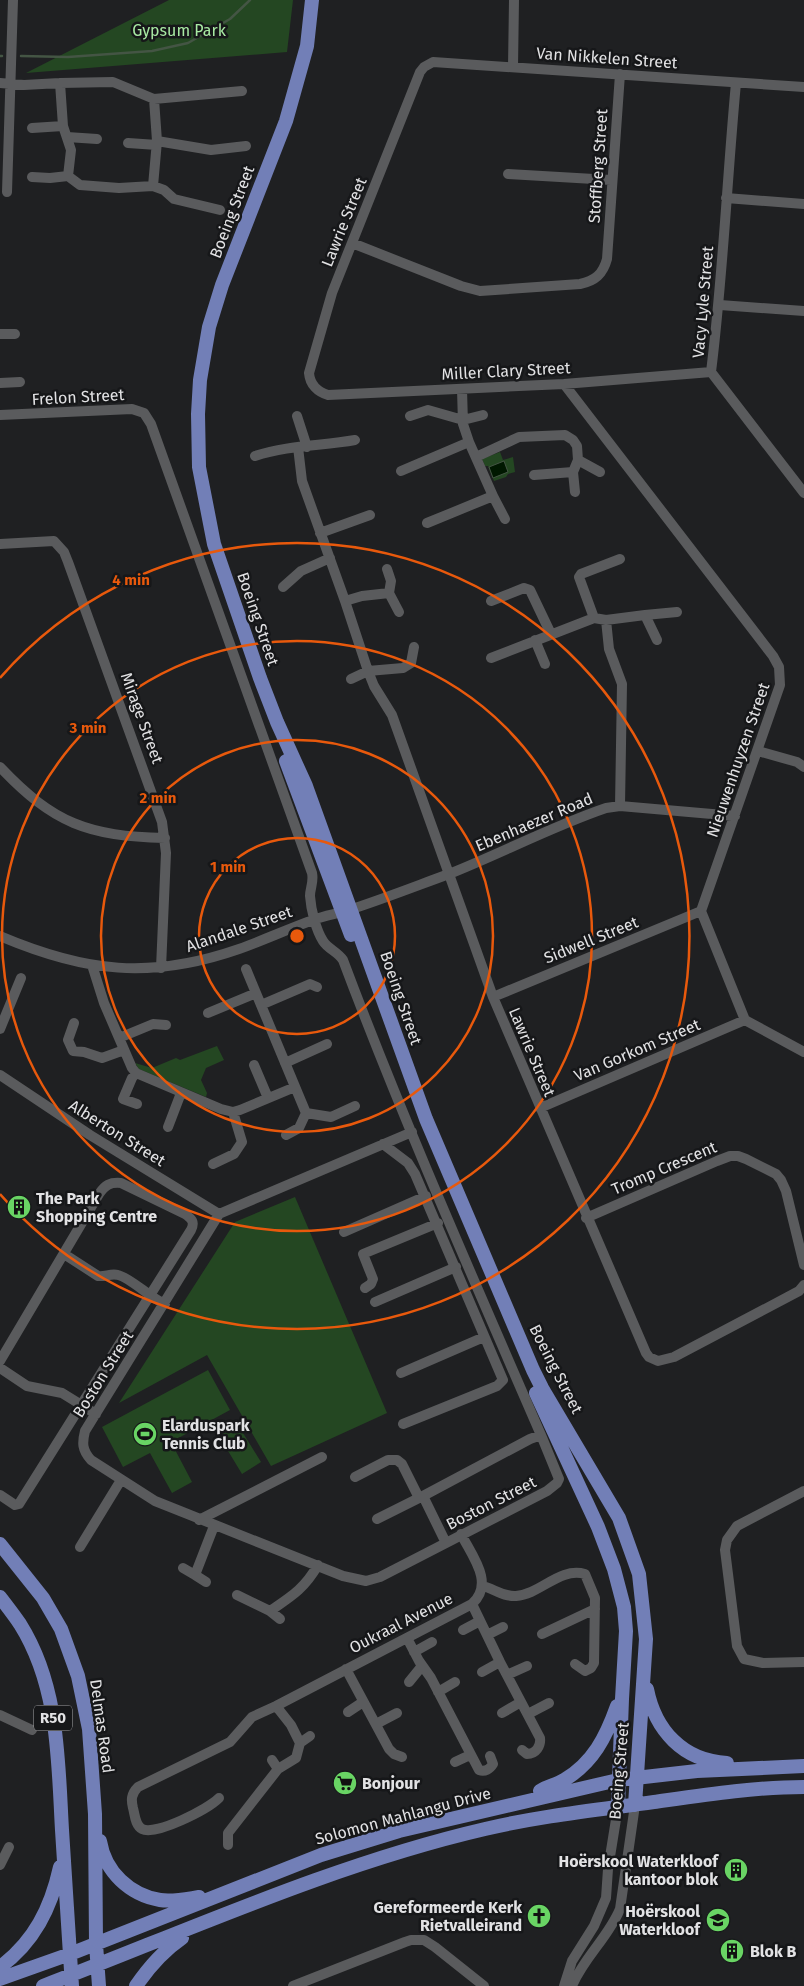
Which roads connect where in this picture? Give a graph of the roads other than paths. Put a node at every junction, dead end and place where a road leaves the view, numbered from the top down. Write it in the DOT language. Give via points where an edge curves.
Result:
graph roads {
  1 [pos="13,0"];
  2 [pos="306,0"];
  3 [pos="312,0"];
  4 [pos="514,0"];
  5 [pos="513,67"];
  6 [pos="620,74"];
  7 [pos="417,80"];
  8 [pos="5,83"];
  9 [pos="60,83"];
  10 [pos="736,83"];
  11 [pos="804,87"];
  12 [pos="242,91"];
  13 [pos="154,99"];
  14 [pos="63,126"];
  15 [pos="32,128"];
  16 [pos="67,137"];
  17 [pos="97,140"];
  18 [pos="128,142"];
  19 [pos="157,143"];
  20 [pos="246,146"];
  21 [pos="508,174"];
  22 [pos="68,176"];
  23 [pos="32,177"];
  24 [pos="611,180"];
  25 [pos="153,186"];
  26 [pos="6,192"];
  27 [pos="726,198"];
  28 [pos="804,204"];
  29 [pos="220,210"];
  30 [pos="352,243"];
  31 [pos="720,305"];
  32 [pos="804,311"];
  33 [pos="0,334"];
  34 [pos="15,334"];
  35 [pos="711,372"];
  36 [pos="309,379"];
  37 [pos="20,382"];
  38 [pos="0,384"];
  39 [pos="564,384"];
  40 [pos="462,389"];
  41 [pos="483,415"];
  42 [pos="0,416"];
  43 [pos="297,416"];
  44 [pos="410,416"];
  45 [pos="463,420"];
  46 [pos="355,440"];
  47 [pos="469,442"];
  48 [pos="302,447"];
  49 [pos="255,456"];
  50 [pos="476,457"];
  51 [pos="578,460"];
  52 [pos="401,471"];
  53 [pos="573,472"];
  54 [pos="600,472"];
  55 [pos="534,475"];
  56 [pos="575,492"];
  57 [pos="804,493"];
  58 [pos="493,496"];
  59 [pos="370,515"];
  60 [pos="505,520"];
  61 [pos="428,523"];
  62 [pos="320,533"];
  63 [pos="0,544"];
  64 [pos="330,558"];
  65 [pos="620,559"];
  66 [pos="387,569"];
  67 [pos="283,587"];
  68 [pos="389,594"];
  69 [pos="345,601"];
  70 [pos="491,601"];
  71 [pos="398,612"];
  72 [pos="677,612"];
  73 [pos="645,616"];
  74 [pos="594,618"];
  75 [pos="606,620"];
  76 [pos="551,634"];
  77 [pos="535,640"];
  78 [pos="657,640"];
  79 [pos="414,647"];
  80 [pos="491,658"];
  81 [pos="545,664"];
  82 [pos="368,671"];
  83 [pos="351,679"];
  84 [pos="758,750"];
  85 [pos="0,767"];
  86 [pos="804,767"];
  87 [pos="620,806"];
  88 [pos="735,816"];
  89 [pos="165,838"];
  90 [pos="449,874"];
  91 [pos="347,911"];
  92 [pos="701,911"];
  93 [pos="315,919"];
  94 [pos="0,936"];
  95 [pos="92,965"];
  96 [pos="161,968"];
  97 [pos="246,969"];
  98 [pos="21,978"];
  99 [pos="317,987"];
  100 [pos="256,993"];
  101 [pos="493,997"];
  102 [pos="261,1005"];
  103 [pos="208,1013"];
  104 [pos="746,1020"];
  105 [pos="74,1023"];
  106 [pos="166,1025"];
  107 [pos="0,1029"];
  108 [pos="119,1038"];
  109 [pos="327,1044"];
  110 [pos="124,1050"];
  111 [pos="804,1052"];
  112 [pos="285,1064"];
  113 [pos="254,1065"];
  114 [pos="136,1073"];
  115 [pos="0,1076"];
  116 [pos="295,1087"];
  117 [pos="181,1093"];
  118 [pos="268,1098"];
  119 [pos="137,1104"];
  120 [pos="355,1106"];
  121 [pos="540,1108"];
  122 [pos="233,1112"];
  123 [pos="306,1113"];
  124 [pos="168,1127"];
  125 [pos="412,1132"];
  126 [pos="286,1135"];
  127 [pos="383,1144"];
  128 [pos="213,1164"];
  129 [pos="426,1196"];
  130 [pos="219,1214"];
  131 [pos="586,1218"];
  132 [pos="438,1223"];
  133 [pos="344,1232"];
  134 [pos="64,1254"];
  135 [pos="804,1265"];
  136 [pos="456,1267"];
  137 [pos="804,1285"];
  138 [pos="365,1288"];
  139 [pos="151,1297"];
  140 [pos="374,1302"];
  141 [pos="165,1304"];
  142 [pos="484,1337"];
  143 [pos="0,1361"];
  144 [pos="0,1368"];
  145 [pos="401,1373"];
  146 [pos="80,1405"];
  147 [pos="96,1414"];
  148 [pos="403,1424"];
  149 [pos="541,1435"];
  150 [pos="322,1457"];
  151 [pos="355,1477"];
  152 [pos="121,1480"];
  153 [pos="804,1491"];
  154 [pos="0,1495"];
  155 [pos="421,1497"];
  156 [pos="377,1519"];
  157 [pos="199,1520"];
  158 [pos="214,1526"];
  159 [pos="461,1534"];
  160 [pos="446,1543"];
  161 [pos="0,1544"];
  162 [pos="80,1547"];
  163 [pos="318,1565"];
  164 [pos="183,1568"];
  165 [pos="195,1575"];
  166 [pos="206,1582"];
  167 [pos="483,1586"];
  168 [pos="237,1595"];
  169 [pos="0,1597"];
  170 [pos="472,1604"];
  171 [pos="595,1609"];
  172 [pos="270,1611"];
  173 [pos="280,1619"];
  174 [pos="480,1621"];
  175 [pos="503,1627"];
  176 [pos="463,1630"];
  177 [pos="542,1634"];
  178 [pos="487,1635"];
  179 [pos="407,1638"];
  180 [pos="432,1642"];
  181 [pos="414,1652"];
  182 [pos="500,1662"];
  183 [pos="804,1662"];
  184 [pos="575,1664"];
  185 [pos="422,1666"];
  186 [pos="527,1666"];
  187 [pos="346,1669"];
  188 [pos="482,1672"];
  189 [pos="644,1674"];
  190 [pos="507,1675"];
  191 [pos="409,1682"];
  192 [pos="455,1682"];
  193 [pos="438,1692"];
  194 [pos="622,1699"];
  195 [pos="363,1702"];
  196 [pos="521,1702"];
  197 [pos="549,1703"];
  198 [pos="276,1706"];
  199 [pos="348,1712"];
  200 [pos="397,1713"];
  201 [pos="502,1713"];
  202 [pos="528,1714"];
  203 [pos="0,1715"];
  204 [pos="376,1724"];
  205 [pos="32,1730"];
  206 [pos="310,1736"];
  207 [pos="300,1743"];
  208 [pos="522,1750"];
  209 [pos="470,1755"];
  210 [pos="490,1756"];
  211 [pos="402,1757"];
  212 [pos="272,1760"];
  213 [pos="455,1762"];
  214 [pos="804,1766"];
  215 [pos="276,1776"];
  216 [pos="637,1778"];
  217 [pos="618,1780"];
  218 [pos="804,1787"];
  219 [pos="219,1798"];
  220 [pos="526,1801"];
  221 [pos="635,1805"];
  222 [pos="618,1807"];
  223 [pos="95,1814"];
  224 [pos="228,1845"];
  225 [pos="9,1847"];
  226 [pos="63,1851"];
  227 [pos="0,1865"];
  228 [pos="224,1893"];
  229 [pos="201,1924"];
  230 [pos="96,1944"];
  231 [pos="70,1954"];
  232 [pos="98,1965"];
  233 [pos="0,1967"];
  234 [pos="0,1979"];
  235 [pos="71,1980"];
  236 [pos="42,1986"];
  237 [pos="99,1986"];
  238 [pos="136,1986"];
  239 [pos="293,1986"];
  240 [pos="484,1986"];
  241 [pos="564,1986"];
  242 [pos="572,1986"];
  1 -- 8 [label="street"];
  2 -- 91 [label="main road, Boeing Street" via="302,46 282,121 218,282 203,335 194,390 194,442 202,516 211,553 296,790"];
  3 -- 91 [label="main road, Boeing Street" via="307,46 286,121 222,285 209,327 200,380 199,467 214,544 239,620 277,722 306,786"];
  4 -- 5 [label="street"];
  5 -- 6 [label="street, Van Nikkelen Street"];
  5 -- 7 [label="street, Van Nikkelen Street" via="433,62 424,67"];
  6 -- 10 [label="street, Van Nikkelen Street"];
  6 -- 24 [label="street, Stoffberg Street"];
  7 -- 30 [label="street, Lawrie Street"];
  8 -- 9 [label="street"];
  8 -- 26 [label="street"];
  9 -- 13 [label="street" via="113,82"];
  9 -- 14 [label="street"];
  10 -- 11 [label="street, Van Nikkelen Street"];
  10 -- 27 [label="street, Vacy Lyle Street"];
  12 -- 13 [label="street"];
  13 -- 19 [label="street"];
  14 -- 15 [label="street"];
  14 -- 16 [label="street"];
  16 -- 17 [label="street"];
  16 -- 22 [label="street" via="71,150"];
  18 -- 19 [label="street"];
  19 -- 20 [label="street" via="211,150"];
  19 -- 25 [label="street"];
  21 -- 24 [label="street"];
  22 -- 23 [label="street"];
  22 -- 25 [label="street" via="80,185"];
  24 -- 30 [label="street, Stoffberg Street" via="607,259 600,274 589,282 480,291"];
  25 -- 29 [label="street" via="174,199"];
  27 -- 28 [label="street"];
  27 -- 31 [label="street, Vacy Lyle Street"];
  30 -- 36 [label="street, Lawrie Street" via="332,292"];
  31 -- 32 [label="street"];
  31 -- 35 [label="street, Vacy Lyle Street"];
  33 -- 34 [label="street"];
  35 -- 39 [label="street, Miller Clary Street"];
  35 -- 57 [label="street, Vacy Lyle Street"];
  36 -- 40 [label="street, Miller Clary Street" via="316,389 328,395"];
  37 -- 38 [label="street"];
  39 -- 40 [label="street, Miller Clary Street"];
  39 -- 84 [label="street, Nieuwenhuyzen Street" via="780,667 780,685"];
  40 -- 45 [label="street"];
  41 -- 45 [label="street"];
  42 -- 93 [label="street, Frelon Street" via="132,409 144,413 151,424 312,874 310,897"];
  43 -- 48 [label="street, Lawrie Street"];
  44 -- 45 [label="street" via="428,410"];
  45 -- 47 [label="street"];
  46 -- 48 [label="street"];
  47 -- 50 [label="street"];
  47 -- 52 [label="street"];
  48 -- 49 [label="street" via="275,449"];
  48 -- 62 [label="street, Lawrie Street" via="299,469"];
  50 -- 51 [label="street" via="519,437 565,436 577,446"];
  50 -- 58 [label="street"];
  51 -- 53 [label="street"];
  51 -- 54 [label="street"];
  53 -- 55 [label="street"];
  53 -- 56 [label="street"];
  58 -- 60 [label="street"];
  58 -- 61 [label="street"];
  59 -- 62 [label="street"];
  62 -- 64 [label="street, Lawrie Street"];
  63 -- 89 [label="street, Mirage Street" via="54,542 64,552 155,800"];
  64 -- 67 [label="street" via="301,571"];
  64 -- 69 [label="street, Lawrie Street"];
  65 -- 74 [label="street" via="579,577"];
  66 -- 68 [label="street" via="391,581"];
  68 -- 69 [label="street"];
  68 -- 71 [label="street"];
  69 -- 82 [label="street, Lawrie Street"];
  70 -- 76 [label="street" via="524,588 530,590"];
  72 -- 73 [label="street"];
  73 -- 75 [label="street"];
  73 -- 78 [label="street"];
  74 -- 75 [label="street"];
  74 -- 76 [label="street"];
  75 -- 87 [label="street" via="609,649 622,684"];
  76 -- 77 [label="street"];
  77 -- 80 [label="street"];
  77 -- 81 [label="street"];
  79 -- 82 [label="street" via="411,663 406,667"];
  82 -- 83 [label="street"];
  82 -- 90 [label="street, Lawrie Street" via="395,723"];
  84 -- 86 [label="street"];
  84 -- 88 [label="street, Nieuwenhuyzen Street"];
  85 -- 89 [label="street" via="43,808 72,824 126,836"];
  87 -- 88 [label="street, Ebenhaezer Road"];
  87 -- 90 [label="street, Ebenhaezer Road" via="600,810"];
  88 -- 92 [label="street, Nieuwenhuyzen Street"];
  89 -- 96 [label="street, Mirage Street"];
  90 -- 91 [label="street, Ebenhaezer Road"];
  90 -- 101 [label="street, Lawrie Street"];
  91 -- 93 [label="street, Alandale Street"];
  91 -- 189 [label="main road, Boeing Street" via="426,1120 542,1388 622,1526 639,1574 646,1639"];
  91 -- 194 [label="main road, Boeing Street" via="418,1119 614,1569 624,1606 626,1631"];
  92 -- 101 [label="street, Sidwell Street"];
  92 -- 104 [label="street"];
  93 -- 96 [label="street, Alandale Street" via="237,949"];
  93 -- 125 [label="street" via="324,943 343,960"];
  94 -- 95 [label="street, Alandale Street" via="66,960"];
  95 -- 96 [label="street, Alandale Street" via="131,970"];
  95 -- 108 [label="street"];
  97 -- 100 [label="street"];
  98 -- 107 [label="street"];
  99 -- 102 [label="street" via="310,984"];
  100 -- 102 [label="street"];
  100 -- 103 [label="street"];
  101 -- 121 [label="street, Lawrie Street"];
  102 -- 112 [label="street"];
  104 -- 111 [label="street"];
  104 -- 121 [label="street, Van Gorkom Street"];
  105 -- 110 [label="street" via="68,1040 72,1051 102,1058"];
  106 -- 108 [label="street" via="153,1024"];
  108 -- 110 [label="street"];
  109 -- 112 [label="street"];
  110 -- 114 [label="street"];
  112 -- 116 [label="street"];
  113 -- 118 [label="street"];
  114 -- 117 [label="street"];
  114 -- 119 [label="street" via="123,1099"];
  115 -- 130 [label="street, Alberton Street"];
  116 -- 118 [label="street"];
  116 -- 123 [label="street"];
  117 -- 122 [label="street"];
  117 -- 124 [label="street"];
  118 -- 122 [label="street"];
  120 -- 123 [label="street" via="331,1117"];
  121 -- 131 [label="street, Lawrie Street"];
  122 -- 128 [label="street" via="242,1142 234,1154"];
  123 -- 126 [label="street" via="299,1128"];
  125 -- 127 [label="street"];
  125 -- 149 [label="street"];
  127 -- 129 [label="street" via="411,1167"];
  127 -- 130 [label="street"];
  129 -- 132 [label="street"];
  129 -- 133 [label="street"];
  130 -- 141 [label="street, Boston Street"];
  131 -- 135 [label="street, Tromp Crescent" via="717,1161 738,1156 768,1169 781,1180"];
  131 -- 137 [label="street, Lawrie Street" via="646,1353 658,1361 698,1344 799,1291"];
  132 -- 136 [label="street"];
  132 -- 138 [label="street" via="364,1254 373,1280"];
  134 -- 139 [label="street" via="98,1276 122,1276"];
  134 -- 139 [label="street" via="99,1194 112,1182 121,1183 185,1214 194,1225"];
  134 -- 143 [label="street"];
  136 -- 140 [label="street"];
  136 -- 142 [label="street"];
  139 -- 141 [label="street"];
  139 -- 146 [label="street"];
  141 -- 147 [label="street, Boston Street"];
  142 -- 145 [label="street"];
  142 -- 148 [label="street" via="503,1377 501,1384"];
  144 -- 146 [label="street" via="27,1386 62,1393"];
  146 -- 147 [label="street"];
  146 -- 154 [label="street" via="19,1504 15,1505"];
  147 -- 152 [label="street, Boston Street" via="85,1430 84,1450 91,1460"];
  149 -- 155 [label="street"];
  149 -- 159 [label="street, Boston Street" via="558,1475 557,1483"];
  150 -- 157 [label="street"];
  151 -- 155 [label="street" via="388,1460 397,1460"];
  152 -- 157 [label="street, Boston Street" via="155,1501"];
  152 -- 162 [label="street"];
  153 -- 183 [label="street" via="737,1526 727,1540 725,1550 737,1646 744,1659 763,1663"];
  155 -- 156 [label="street"];
  155 -- 160 [label="street"];
  157 -- 158 [label="street, Boston Street"];
  158 -- 163 [label="street, Boston Street"];
  158 -- 165 [label="street"];
  159 -- 160 [label="street, Boston Street"];
  159 -- 167 [label="street" via="480,1572"];
  160 -- 163 [label="street, Boston Street" via="372,1580 354,1579"];
  161 -- 223 [label="main road, Delmas Road / R50" via="43,1598 62,1629 76,1668 89,1729"];
  163 -- 172 [label="street" via="299,1592"];
  164 -- 165 [label="street"];
  165 -- 166 [label="street"];
  167 -- 170 [label="street, Oukraal Avenue"];
  167 -- 171 [label="street" via="505,1595 519,1596 561,1576 583,1573 590,1583"];
  168 -- 172 [label="street"];
  169 -- 226 [label="main road, R50" via="20,1624 47,1686 58,1756"];
  170 -- 174 [label="street"];
  170 -- 179 [label="street, Oukraal Avenue"];
  171 -- 177 [label="street"];
  171 -- 184 [label="street" via="593,1666 585,1671"];
  172 -- 173 [label="street"];
  174 -- 176 [label="street"];
  174 -- 178 [label="street"];
  175 -- 178 [label="street"];
  178 -- 182 [label="street"];
  179 -- 181 [label="street"];
  179 -- 187 [label="street, Oukraal Avenue"];
  180 -- 181 [label="street"];
  181 -- 185 [label="street"];
  182 -- 188 [label="street"];
  182 -- 190 [label="street"];
  185 -- 191 [label="street"];
  185 -- 193 [label="street"];
  186 -- 190 [label="street"];
  187 -- 195 [label="street"];
  187 -- 198 [label="street, Oukraal Avenue"];
  189 -- 214 [label="main road" via="656,1719 667,1735 684,1750 716,1763"];
  189 -- 216 [label="main road, Boeing Street"];
  190 -- 196 [label="street"];
  192 -- 193 [label="street"];
  193 -- 209 [label="street"];
  194 -- 217 [label="main road, Boeing Street"];
  194 -- 220 [label="main road" via="601,1744 586,1764 564,1781 545,1787"];
  195 -- 199 [label="street"];
  195 -- 204 [label="street"];
  196 -- 201 [label="street"];
  196 -- 202 [label="street"];
  197 -- 202 [label="street"];
  198 -- 207 [label="street"];
  198 -- 219 [label="street, Oukraal Avenue" via="252,1717 230,1742 138,1788 132,1794 131,1802 138,1824 149,1831 204,1810"];
  200 -- 204 [label="street"];
  202 -- 208 [label="street" via="541,1742 531,1754"];
  203 -- 205 [label="street"];
  204 -- 211 [label="street" via="391,1752"];
  206 -- 207 [label="street"];
  207 -- 215 [label="street" via="298,1761"];
  209 -- 210 [label="street" via="480,1771 492,1766"];
  209 -- 213 [label="street"];
  212 -- 215 [label="street"];
  214 -- 216 [label="main road, Solomon Mahlangu Drive" via="697,1771"];
  215 -- 224 [label="street" via="261,1798 228,1833"];
  216 -- 217 [label="main road, Solomon Mahlangu Drive"];
  216 -- 221 [label="main road, Boeing Street"];
  217 -- 220 [label="main road, Solomon Mahlangu Drive"];
  217 -- 222 [label="main road, Boeing Street"];
  218 -- 221 [label="main road, Solomon Mahlangu Drive" via="734,1791"];
  220 -- 228 [label="main road, Solomon Mahlangu Drive" via="399,1831 321,1855"];
  221 -- 222 [label="main road, Solomon Mahlangu Drive"];
  221 -- 242 [label="street, Boeing Street" via="620,1909 613,1925 580,1969"];
  222 -- 229 [label="main road, Solomon Mahlangu Drive" via="484,1829 388,1856"];
  222 -- 241 [label="street, Boeing Street" via="606,1898 594,1926 572,1961"];
  223 -- 228 [label="main road" via="107,1862 123,1883 136,1892 161,1900"];
  223 -- 230 [label="main road, Delmas Road / R50"];
  225 -- 227 [label="street"];
  226 -- 231 [label="main road, R50"];
  226 -- 233 [label="main road" via="44,1917 23,1947"];
  228 -- 230 [label="main road, Solomon Mahlangu Drive"];
  229 -- 232 [label="main road, Solomon Mahlangu Drive"];
  229 -- 238 [label="main road" via="167,1948"];
  230 -- 231 [label="main road, Solomon Mahlangu Drive"];
  230 -- 232 [label="main road, Delmas Road / R50"];
  231 -- 234 [label="main road, Solomon Mahlangu Drive"];
  231 -- 235 [label="main road, R50"];
  232 -- 235 [label="main road, Solomon Mahlangu Drive"];
  232 -- 237 [label="main road, R50"];
  235 -- 236 [label="main road, Solomon Mahlangu Drive"];
  239 -- 240 [label="street" via="419,1939 435,1947"];
}
